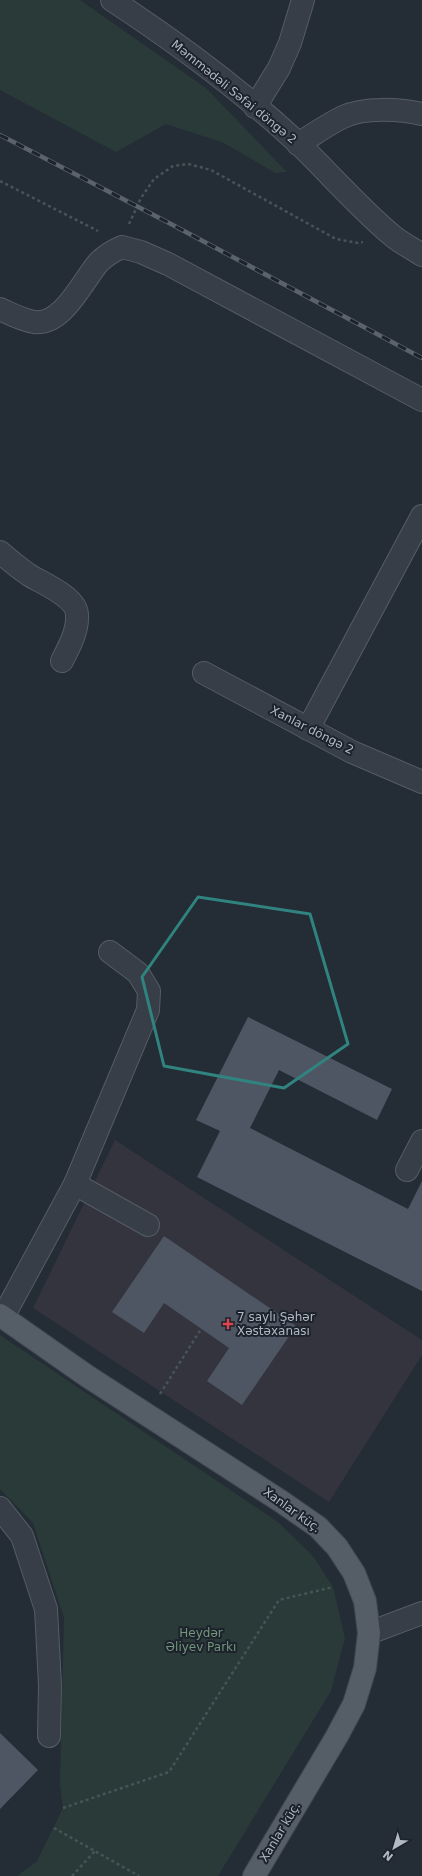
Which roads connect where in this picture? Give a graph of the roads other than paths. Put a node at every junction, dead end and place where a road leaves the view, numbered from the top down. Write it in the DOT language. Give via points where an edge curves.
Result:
graph roads {
  1 [pos="112,0"];
  2 [pos="303,0"];
  3 [pos="256,106"];
  4 [pos="422,114"];
  5 [pos="298,144"];
  6 [pos="422,255"];
  7 [pos="0,309"];
  8 [pos="422,400"];
  9 [pos="422,516"];
  10 [pos="0,552"];
  11 [pos="62,661"];
  12 [pos="204,673"];
  13 [pos="308,729"];
  14 [pos="422,782"];
  15 [pos="110,952"];
  16 [pos="422,1141"];
  17 [pos="407,1170"];
  18 [pos="75,1184"];
  19 [pos="148,1225"];
  20 [pos="2,1316"];
  21 [pos="0,1508"];
  22 [pos="422,1613"];
  23 [pos="369,1633"];
  24 [pos="49,1736"];
  25 [pos="254,1876"];
  1 -- 3 [label="street, Məmmədəli Səfai döngə 2" via="173,42"];
  2 -- 3 [label="street" via="290,43 279,68"];
  3 -- 5 [label="street, Məmmədəli Səfai döngə 2"];
  4 -- 5 [label="street" via="363,110 344,117"];
  5 -- 6 [label="street, Məmmədəli Səfai döngə 2" via="395,237"];
  7 -- 8 [label="street" via="36,322 52,318 64,308 99,263 109,253 122,247 168,264"];
  9 -- 13 [label="street"];
  10 -- 11 [label="street" via="29,575 69,600 78,613 77,628"];
  12 -- 13 [label="street, Xanlar döngə 2"];
  13 -- 14 [label="street, Xanlar döngə 2" via="352,752"];
  15 -- 18 [label="street" via="138,973 149,991 148,1010"];
  16 -- 17 [label="street"];
  18 -- 19 [label="street"];
  18 -- 20 [label="street"];
  20 -- 23 [label="main road, Xanlar küç." via="87,1376 318,1527 337,1547 354,1573 365,1601"];
  21 -- 24 [label="street" via="22,1536 46,1609 50,1685"];
  22 -- 23 [label="street"];
  23 -- 25 [label="main road, Xanlar küç." via="365,1668 354,1704"];
}
